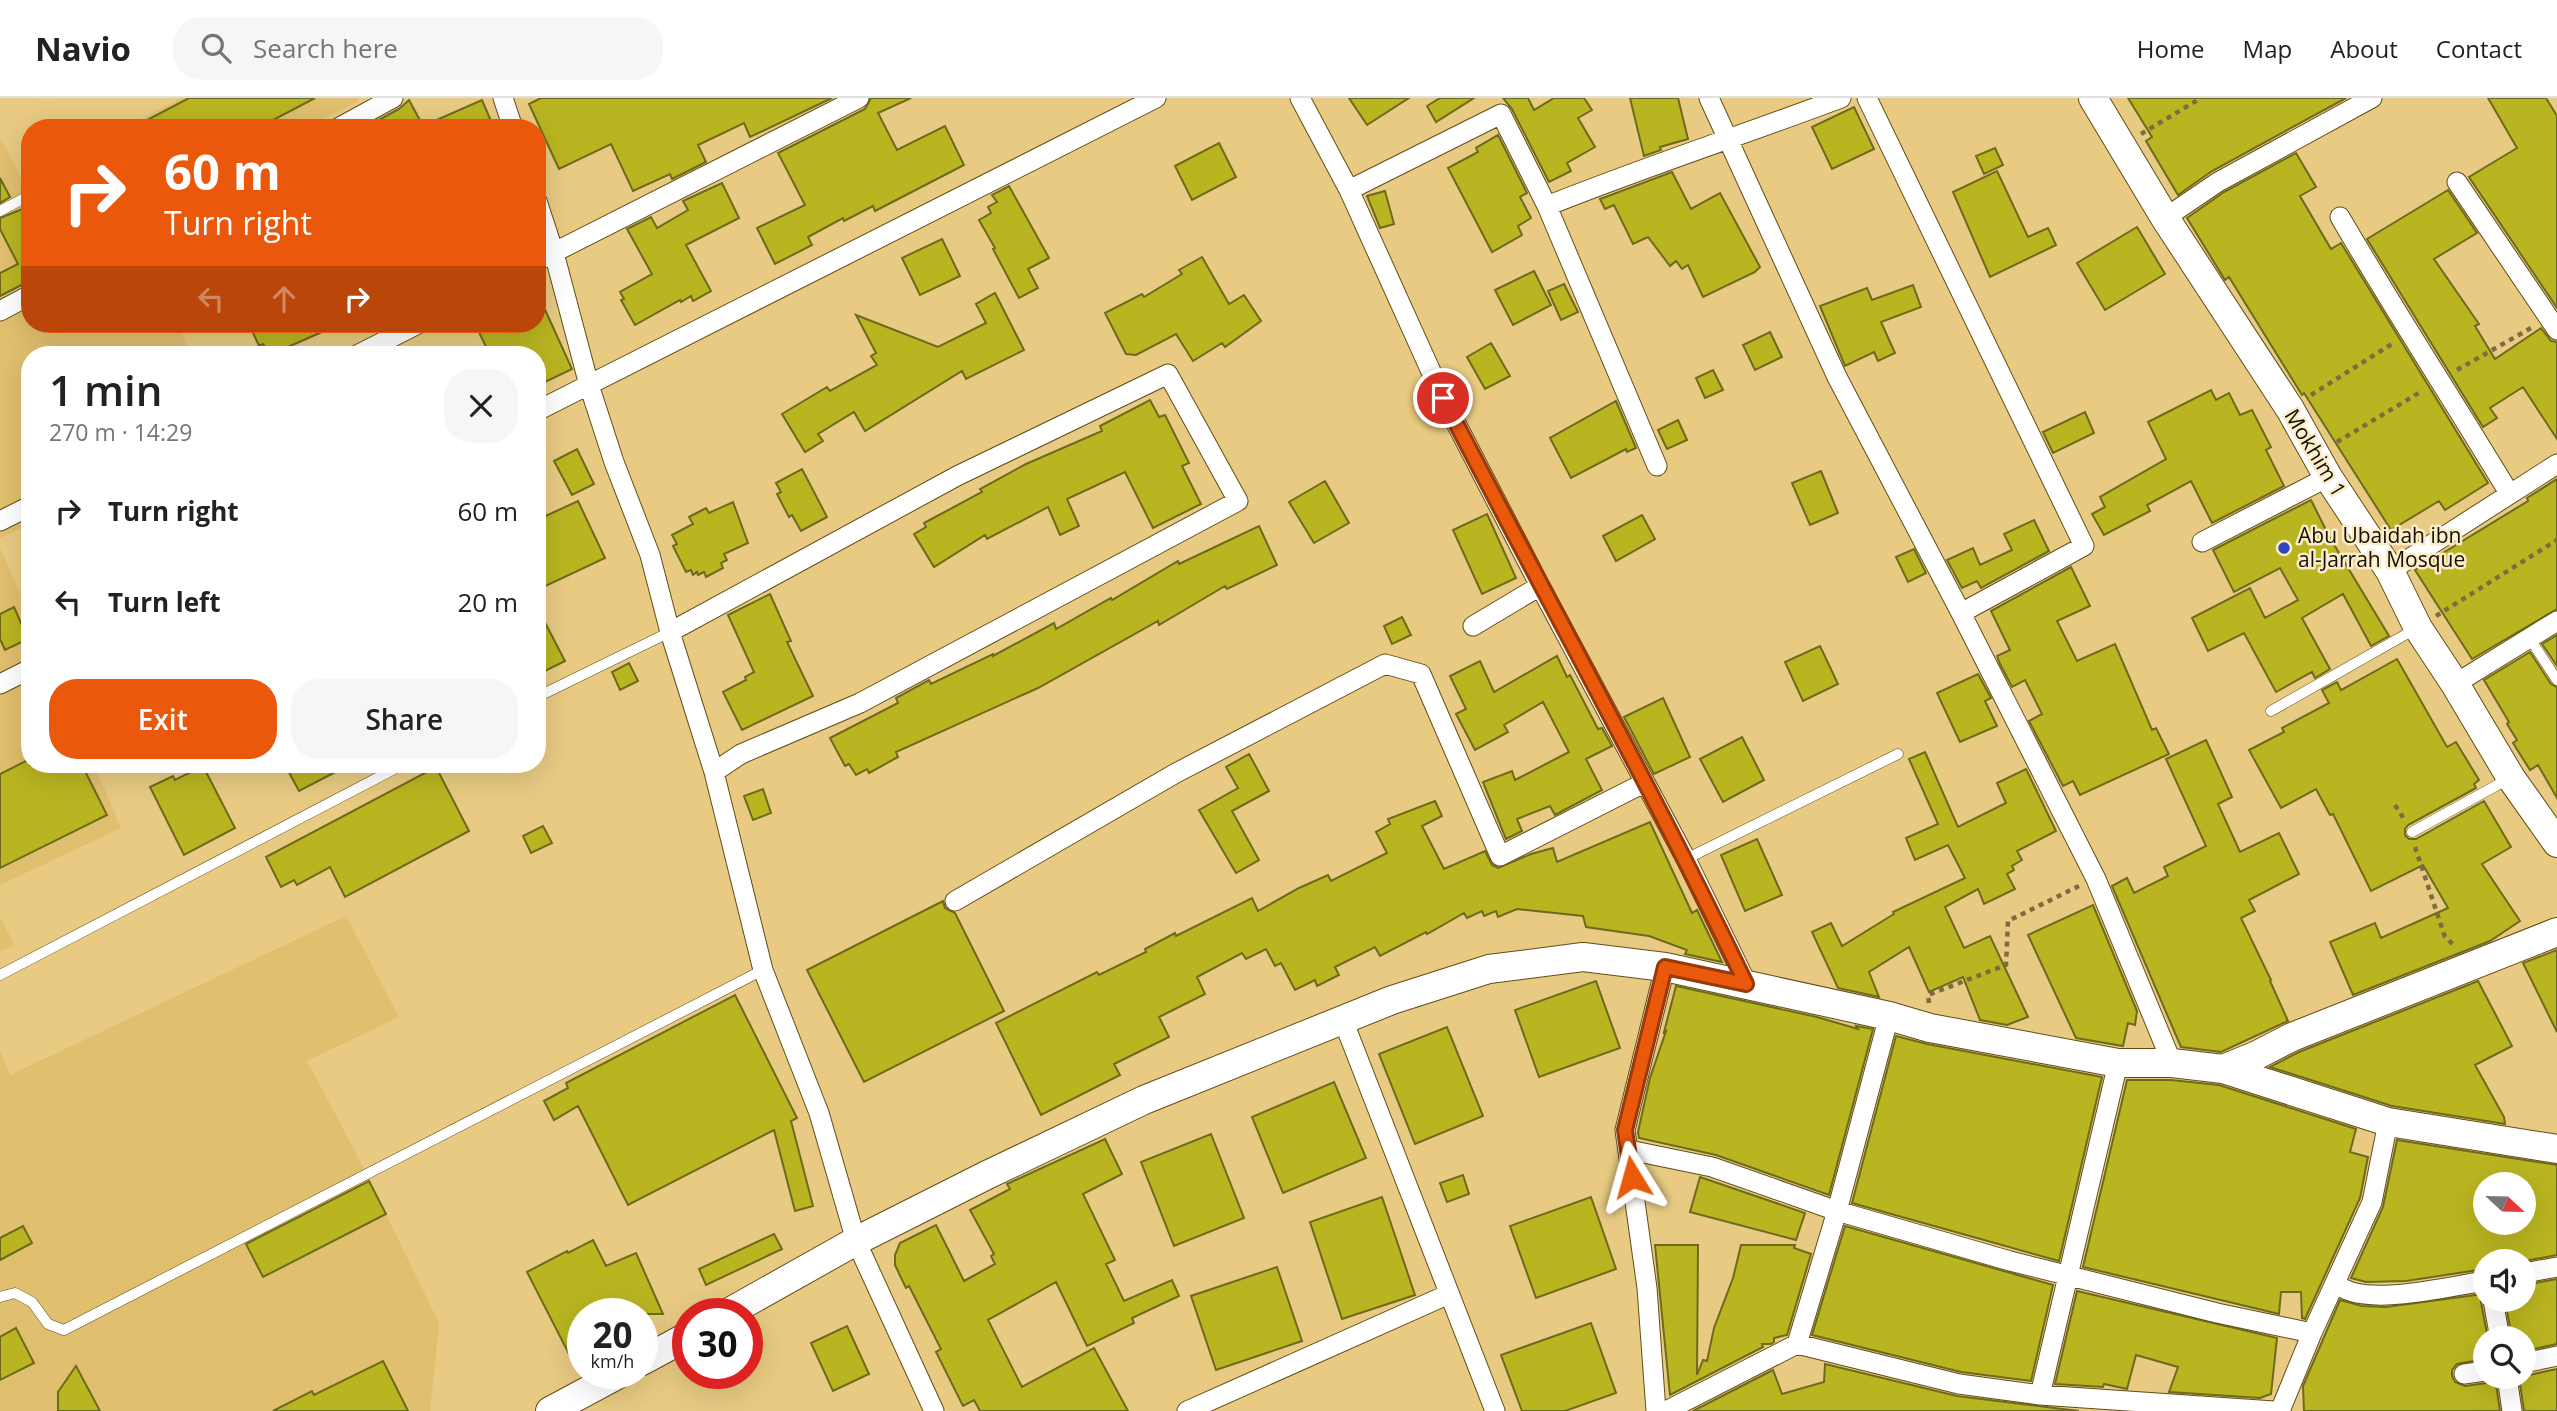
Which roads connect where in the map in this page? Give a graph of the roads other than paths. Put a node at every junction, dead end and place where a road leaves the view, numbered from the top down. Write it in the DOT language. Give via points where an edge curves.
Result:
graph roads {
  1 [pos="393,98"];
  2 [pos="503,98"];
  3 [pos="859,98"];
  4 [pos="1156,98"];
  5 [pos="1300,98"];
  6 [pos="1709,98"];
  7 [pos="1841,98"];
  8 [pos="1867,98"];
  9 [pos="2093,98"];
  10 [pos="2372,98"];
  11 [pos="354,119"];
  12 [pos="510,119"];
  13 [pos="1727,141"];
  14 [pos="2457,182"];
  15 [pos="1349,190"];
  16 [pos="21,200"];
  17 [pos="1547,206"];
  18 [pos="0,211"];
  19 [pos="2340,216"];
  20 [pos="2165,218"];
  21 [pos="546,257"];
  22 [pos="21,300"];
  23 [pos="0,311"];
  24 [pos="2557,330"];
  25 [pos="400,333"];
  26 [pos="375,346"];
  27 [pos="589,385"];
  28 [pos="546,406"];
  29 [pos="2557,464"];
  30 [pos="1657,466"];
  31 [pos="2328,477"];
  32 [pos="2509,493"];
  33 [pos="21,510"];
  34 [pos="0,521"];
  35 [pos="2202,542"];
  36 [pos="2390,571"];
  37 [pos="1540,586"];
  38 [pos="1961,613"];
  39 [pos="2557,621"];
  40 [pos="1473,626"];
  41 [pos="2418,628"];
  42 [pos="670,632"];
  43 [pos="2530,639"];
  44 [pos="21,674"];
  45 [pos="2557,680"];
  46 [pos="0,684"];
  47 [pos="2455,684"];
  48 [pos="546,693"];
  49 [pos="2271,711"];
  50 [pos="1898,754"];
  51 [pos="714,772"];
  52 [pos="387,773"];
  53 [pos="2511,778"];
  54 [pos="1644,783"];
  55 [pos="2412,832"];
  56 [pos="2557,844"];
  57 [pos="1686,859"];
  58 [pos="955,901"];
  59 [pos="2557,932"];
  60 [pos="1665,967"];
  61 [pos="763,970"];
  62 [pos="0,975"];
  63 [pos="1746,984"];
  64 [pos="1889,1016"];
  65 [pos="1343,1020"];
  66 [pos="2118,1063"];
  67 [pos="2172,1063"];
  68 [pos="2223,1069"];
  69 [pos="2388,1122"];
  70 [pos="2557,1149"];
  71 [pos="1629,1150"];
  72 [pos="1837,1211"];
  73 [pos="856,1241"];
  74 [pos="2557,1267"];
  75 [pos="2536,1271"];
  76 [pos="2070,1276"];
  77 [pos="2336,1283"];
  78 [pos="2473,1283"];
  79 [pos="1449,1294"];
  80 [pos="0,1297"];
  81 [pos="754,1298"];
  82 [pos="2312,1333"];
  83 [pos="1797,1344"];
  84 [pos="2557,1356"];
  85 [pos="2536,1360"];
  86 [pos="2473,1373"];
  87 [pos="2464,1374"];
  88 [pos="592,1389"];
  89 [pos="2509,1389"];
  90 [pos="2040,1395"];
  91 [pos="550,1411"];
  92 [pos="934,1411"];
  93 [pos="1186,1411"];
  94 [pos="1495,1411"];
  95 [pos="1656,1411"];
  96 [pos="1666,1411"];
  97 [pos="2274,1411"];
  98 [pos="2280,1411"];
  99 [pos="2512,1411"];
  1 -- 11 [label="street"];
  2 -- 12 [label="street"];
  3 -- 21 [label="street"];
  4 -- 27 [label="street"];
  5 -- 15 [label="street"];
  6 -- 13 [label="street"];
  7 -- 13 [label="street"];
  8 -- 38 [label="street" via="2084,546"];
  9 -- 20 [label="street, Mokhim 1"];
  10 -- 20 [label="street" via="2218,182"];
  13 -- 17 [label="street"];
  13 -- 38 [label="street" via="1837,377"];
  14 -- 24 [label="street"];
  15 -- 17 [label="street" via="1501,114"];
  15 -- 37 [label="street" via="1443,398"];
  16 -- 18 [label="lane"];
  17 -- 30 [label="street"];
  19 -- 32 [label="street"];
  20 -- 31 [label="street, Mokhim 1" via="2290,409"];
  21 -- 27 [label="street"];
  22 -- 23 [label="street"];
  25 -- 26 [label="street"];
  27 -- 28 [label="street"];
  27 -- 42 [label="street" via="650,555"];
  29 -- 32 [label="street"];
  31 -- 35 [label="street"];
  31 -- 36 [label="street, Mokhim 1"];
  32 -- 36 [label="street"];
  33 -- 34 [label="street"];
  36 -- 41 [label="street, Mokhim 1"];
  37 -- 40 [label="street"];
  37 -- 54 [label="street"];
  38 -- 67 [label="street" via="2095,879"];
  39 -- 43 [label="street"];
  41 -- 47 [label="street, Mokhim 1"];
  41 -- 49 [label="lane"];
  42 -- 48 [label="lane"];
  42 -- 51 [label="street"];
  42 -- 51 [label="street" via="957,476 1168,374 1238,502 860,703 741,754"];
  43 -- 45 [label="lane"];
  43 -- 47 [label="street"];
  44 -- 46 [label="street"];
  47 -- 53 [label="street, Mokhim 1"];
  50 -- 57 [label="lane"];
  51 -- 61 [label="street"];
  52 -- 62 [label="lane"];
  53 -- 55 [label="lane"];
  53 -- 56 [label="street, Mokhim 1"];
  54 -- 57 [label="street"];
  54 -- 58 [label="street" via="1500,856 1421,674 1385,664 1176,773"];
  57 -- 63 [label="street"];
  59 -- 68 [label="street"];
  60 -- 63 [label="street"];
  60 -- 65 [label="street" via="1583,957 1489,969"];
  60 -- 71 [label="street" via="1625,1130"];
  61 -- 73 [label="street" via="820,1113"];
  61 -- 80 [label="lane" via="64,1331 48,1324 32,1302 15,1293"];
  63 -- 64 [label="street"];
  64 -- 66 [label="street" via="1930,1028"];
  64 -- 72 [label="street"];
  65 -- 73 [label="street" via="1144,1100"];
  65 -- 79 [label="street"];
  66 -- 67 [label="street"];
  66 -- 76 [label="street"];
  67 -- 68 [label="street"];
  68 -- 69 [label="street"];
  69 -- 70 [label="street"];
  69 -- 77 [label="street" via="2372,1202"];
  71 -- 72 [label="street" via="1712,1167"];
  71 -- 95 [label="street" via="1647,1288"];
  72 -- 76 [label="street"];
  72 -- 83 [label="street"];
  73 -- 81 [label="street"];
  73 -- 92 [label="street"];
  74 -- 75 [label="street"];
  76 -- 82 [label="street"];
  76 -- 90 [label="street"];
  77 -- 78 [label="street" via="2350,1293 2381,1296"];
  77 -- 82 [label="street"];
  79 -- 93 [label="street"];
  79 -- 94 [label="street"];
  82 -- 98 [label="street"];
  83 -- 90 [label="street" via="1959,1384"];
  83 -- 96 [label="street"];
  84 -- 85 [label="street"];
  86 -- 87 [label="street"];
  88 -- 91 [label="street"];
  89 -- 99 [label="street"];
  90 -- 97 [label="street"];
}
